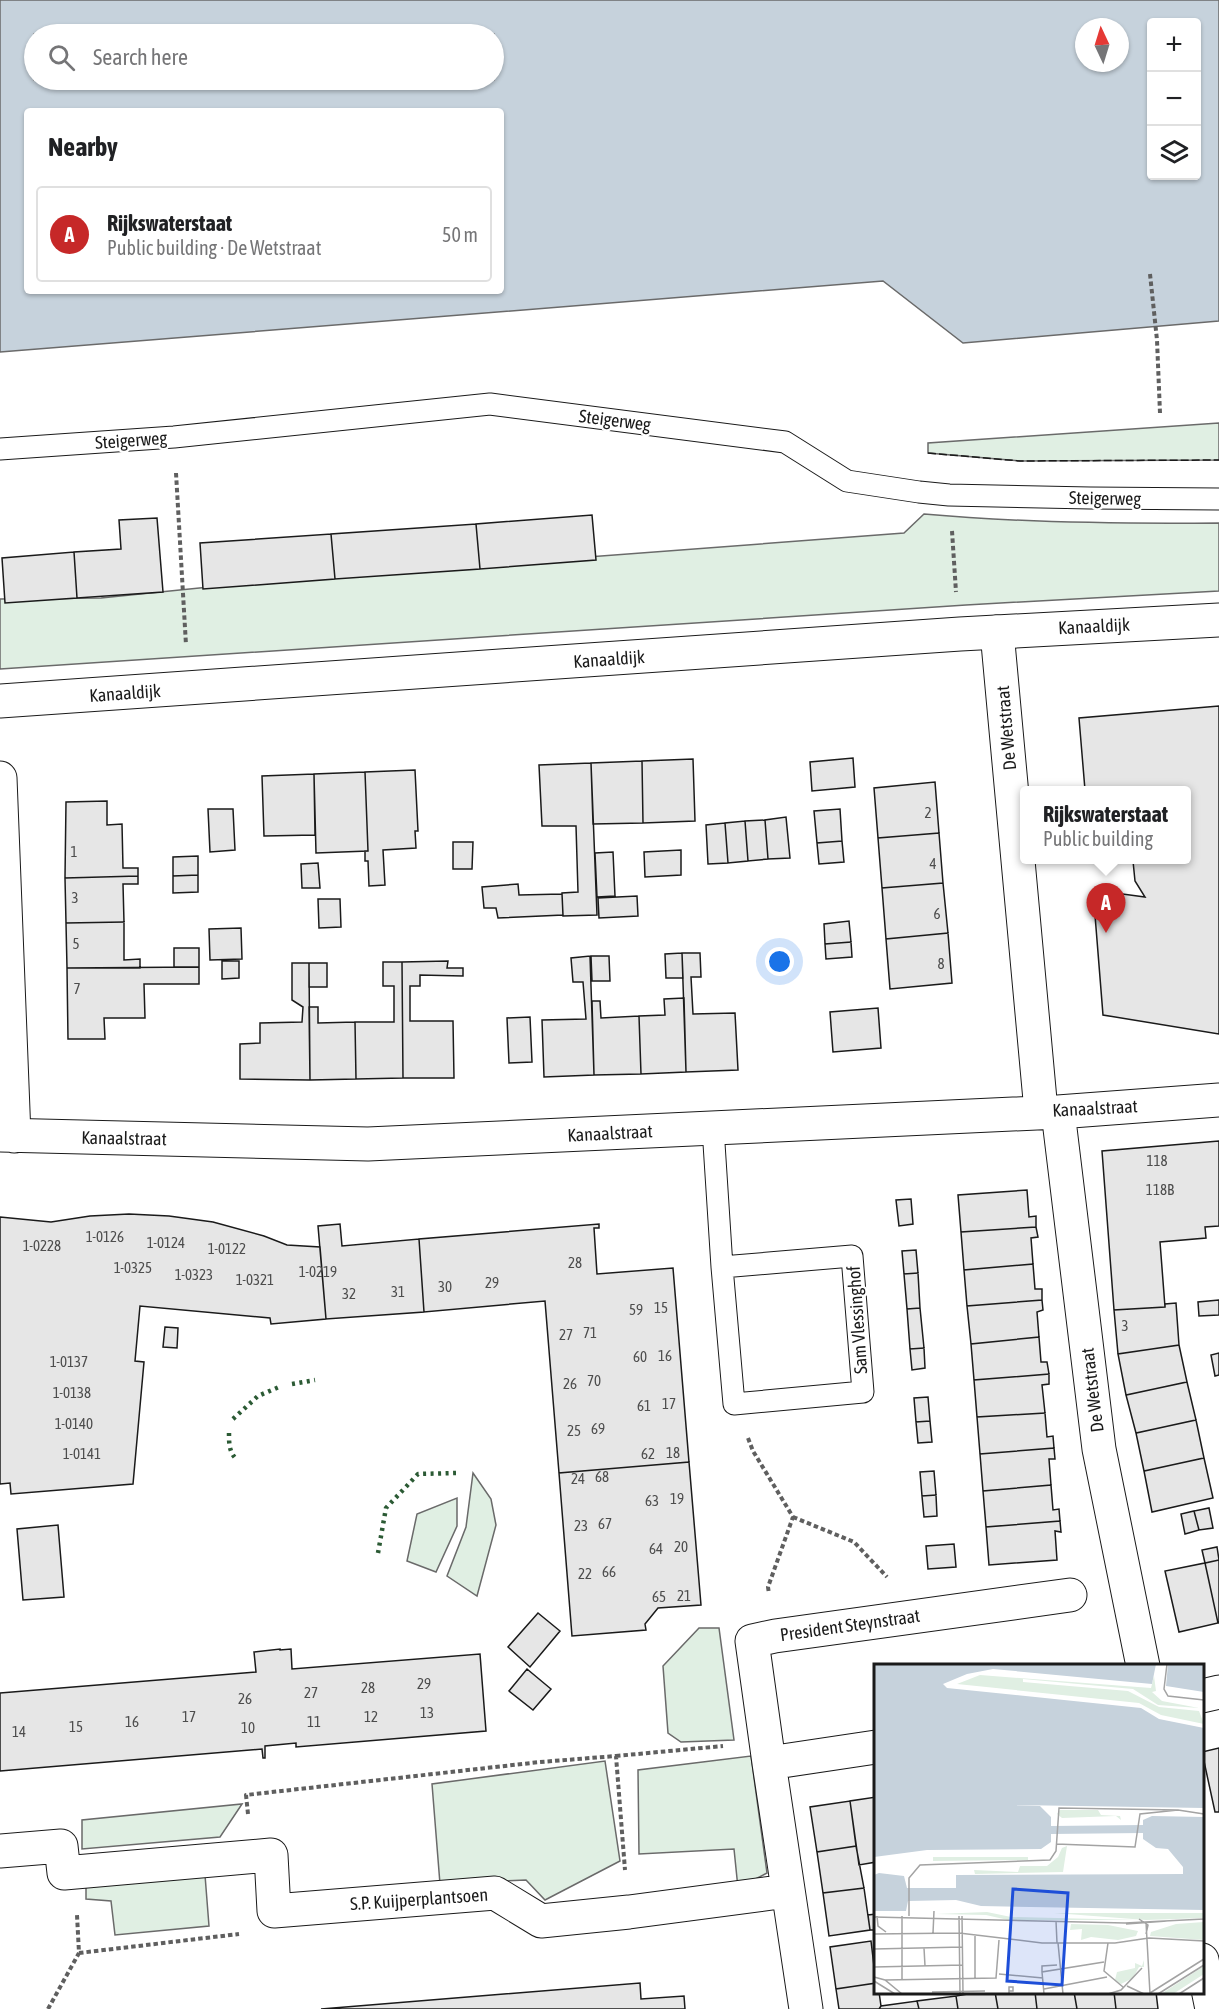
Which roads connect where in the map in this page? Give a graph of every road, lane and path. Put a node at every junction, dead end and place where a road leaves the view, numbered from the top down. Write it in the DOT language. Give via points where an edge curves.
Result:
graph roads {
  1 [pos="1150,274"];
  2 [pos="1160,413"];
  3 [pos="174,436"];
  4 [pos="0,449"];
  5 [pos="1219,499"];
  6 [pos="952,530"];
  7 [pos="956,592"];
  8 [pos="1219,620"];
  9 [pos="997,632"];
  10 [pos="189,688"];
  11 [pos="0,701"];
  12 [pos="0,778"];
  13 [pos="1020,844"];
  14 [pos="1022,864"];
  15 [pos="1219,1100"];
  16 [pos="1049,1111"];
  17 [pos="713,1128"];
  18 [pos="7,1136"];
  19 [pos="722,1268"];
  20 [pos="742,1403"];
  21 [pos="793,1517"];
  22 [pos="1070,1595"];
  23 [pos="898,1618"];
  24 [pos="775,1636"];
  25 [pos="1143,1664"];
  26 [pos="1219,1692"];
  27 [pos="1204,1696"];
  28 [pos="874,1748"];
  29 [pos="767,1753"];
  30 [pos="616,1756"];
  31 [pos="0,1851"];
  32 [pos="251,1856"];
  33 [pos="74,1872"];
  34 [pos="787,1891"];
  35 [pos="274,1911"];
  36 [pos="629,1912"];
  37 [pos="79,1953"];
  38 [pos="1204,1965"];
  39 [pos="48,2009"];
  40 [pos="806,2009"];
  41 [pos="1212,2009"];
  1 -- 2 [label="path"];
  3 -- 4 [label="lane, Steigerweg"];
  3 -- 5 [label="lane, Steigerweg" via="490,404 785,442 847,481 919,492"];
  3 -- 10 [label="path"];
  6 -- 7 [label="path"];
  8 -- 9 [label="street, Kanaaldijk"];
  9 -- 10 [label="street, Kanaaldijk"];
  9 -- 13 [label="street, De Wetstraat"];
  10 -- 11 [label="street, Kanaaldijk"];
  12 -- 18 [label="street"];
  14 -- 16 [label="street, De Wetstraat"];
  15 -- 16 [label="street, Kanaalstraat"];
  16 -- 17 [label="street, Kanaalstraat"];
  16 -- 25 [label="street, De Wetstraat" via="1099,1449"];
  17 -- 18 [label="street, Kanaalstraat" via="368,1144"];
  17 -- 19 [label="lane"];
  19 -- 20 [label="lane" via="734,1404"];
  19 -- 20 [label="lane, Sam Vlessinghof" via="852,1256 862,1392"];
  20 -- 21 [label="path" via="741,1420 753,1451"];
  21 -- 23 [label="path" via="854,1542 892,1582"];
  21 -- 24 [label="path" via="768,1587"];
  22 -- 23 [label="street, President Steynstraat"];
  23 -- 24 [label="street, President Steynstraat"];
  24 -- 29 [label="street, President Steynstraat" via="752,1641"];
  26 -- 27 [label="street"];
  28 -- 29 [label="street"];
  29 -- 30 [label="path"];
  29 -- 34 [label="street, President Steynstraat"];
  30 -- 32 [label="path" via="246,1796"];
  30 -- 36 [label="path"];
  31 -- 33 [label="street" via="61,1846 63,1873"];
  32 -- 33 [label="street"];
  32 -- 35 [label="street" via="271,1855"];
  33 -- 37 [label="path"];
  34 -- 36 [label="street, S.P. Kuijperplantsoen"];
  34 -- 40 [label="street"];
  35 -- 36 [label="street, S.P. Kuijperplantsoen" via="495,1893 541,1921"];
  35 -- 37 [label="path" via="259,1931"];
  37 -- 39 [label="path"];
  38 -- 41 [label="street"];
}
